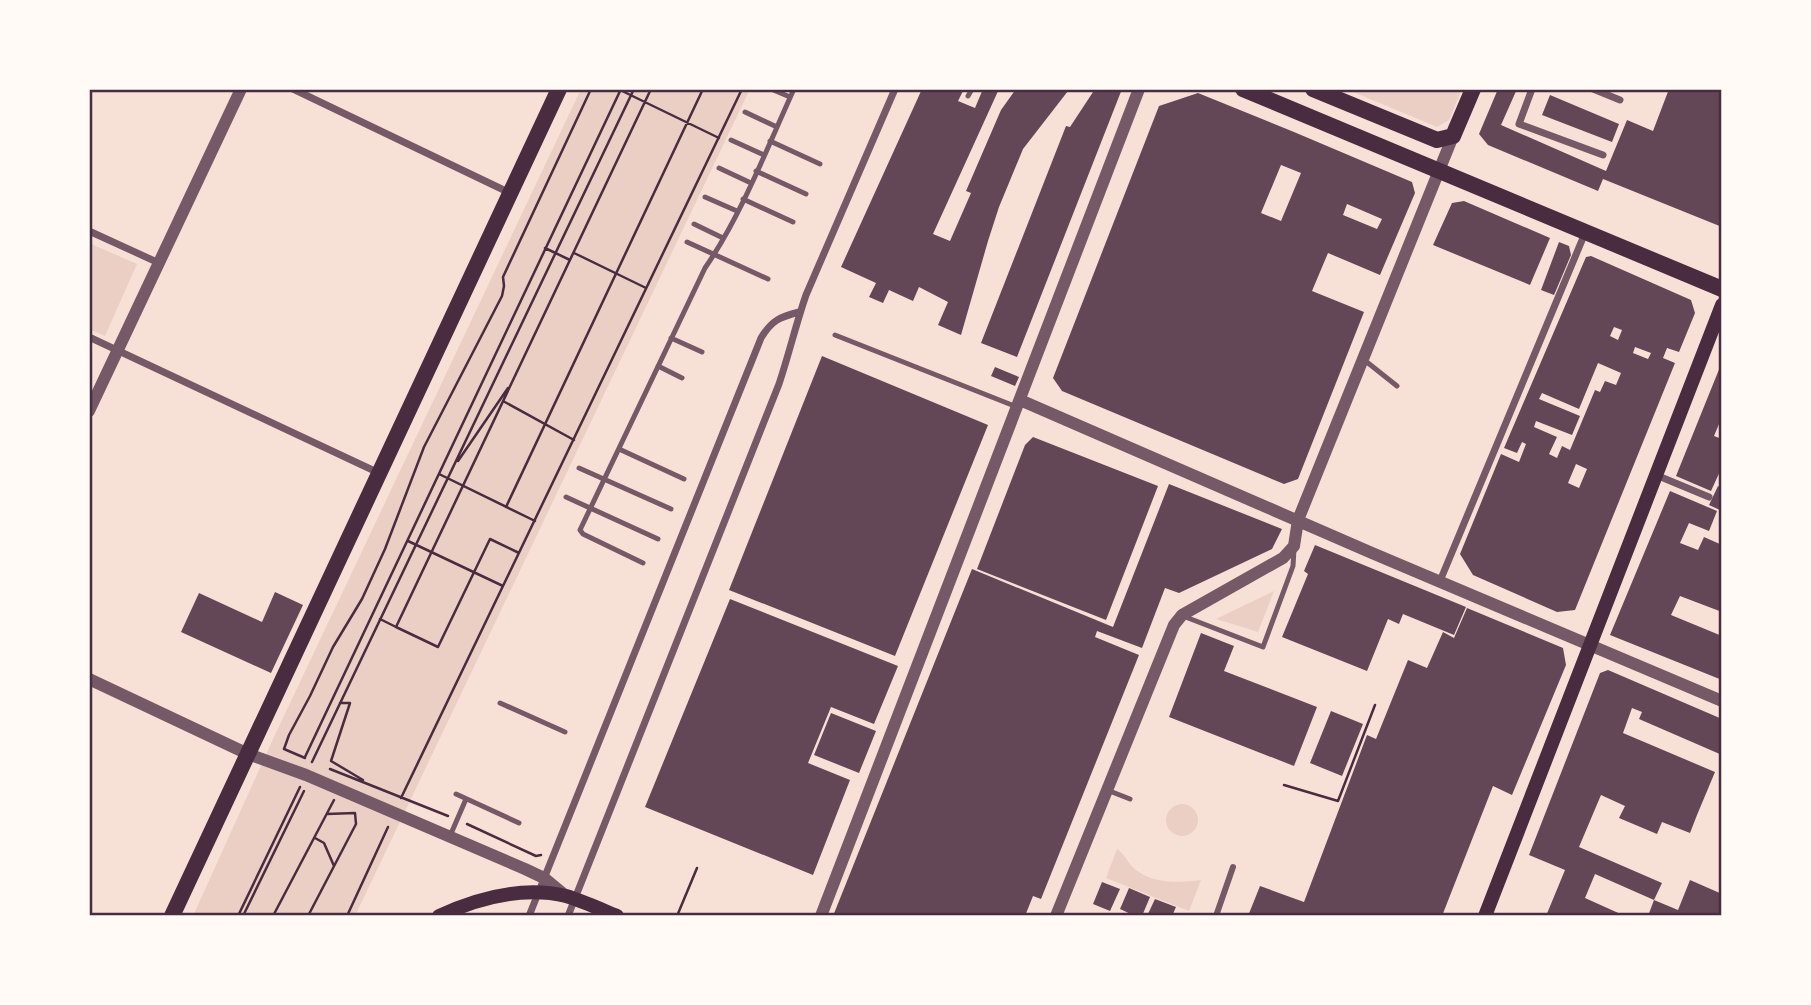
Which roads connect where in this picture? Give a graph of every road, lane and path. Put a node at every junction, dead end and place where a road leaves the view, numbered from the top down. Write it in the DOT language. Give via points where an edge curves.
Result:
graph roads {
  1 [pos="241,89"];
  2 [pos="293,89"];
  3 [pos="559,89"];
  4 [pos="591,89"];
  5 [pos="634,89"];
  6 [pos="651,89"];
  7 [pos="703,89"];
  8 [pos="742,89"];
  9 [pos="771,89"];
  10 [pos="794,89"];
  11 [pos="895,89"];
  12 [pos="972,89"];
  13 [pos="1139,89"];
  14 [pos="1243,89"];
  15 [pos="1313,89"];
  16 [pos="1473,89"];
  17 [pos="1532,89"];
  18 [pos="1592,89"];
  19 [pos="619,90"];
  20 [pos="631,95"];
  21 [pos="968,96"];
  22 [pos="790,97"];
  23 [pos="1620,100"];
  24 [pos="645,102"];
  25 [pos="746,112"];
  26 [pos="688,123"];
  27 [pos="777,127"];
  28 [pos="1453,136"];
  29 [pos="719,138"];
  30 [pos="731,140"];
  31 [pos="770,141"];
  32 [pos="764,155"];
  33 [pos="1603,155"];
  34 [pos="820,164"];
  35 [pos="719,168"];
  36 [pos="1439,170"];
  37 [pos="756,171"];
  38 [pos="751,183"];
  39 [pos="510,193"];
  40 [pos="806,194"];
  41 [pos="705,197"];
  42 [pos="743,200"];
  43 [pos="737,212"];
  44 [pos="793,222"];
  45 [pos="694,225"];
  46 [pos="89,231"];
  47 [pos="1585,231"];
  48 [pos="723,238"];
  49 [pos="687,242"];
  50 [pos="545,248"];
  51 [pos="555,253"];
  52 [pos="573,253"];
  53 [pos="714,254"];
  54 [pos="570,260"];
  55 [pos="159,263"];
  56 [pos="616,274"];
  57 [pos="768,279"];
  58 [pos="646,288"];
  59 [pos="1722,289"];
  60 [pos="1722,305"];
  61 [pos="799,312"];
  62 [pos="835,335"];
  63 [pos="89,337"];
  64 [pos="671,338"];
  65 [pos="118,350"];
  66 [pos="702,352"];
  67 [pos="1363,359"];
  68 [pos="658,366"];
  69 [pos="682,378"];
  70 [pos="514,380"];
  71 [pos="1397,386"];
  72 [pos="503,401"];
  73 [pos="1019,404"];
  74 [pos="89,411"];
  75 [pos="545,425"];
  76 [pos="574,440"];
  77 [pos="619,449"];
  78 [pos="579,468"];
  79 [pos="452,469"];
  80 [pos="379,473"];
  81 [pos="439,474"];
  82 [pos="1655,475"];
  83 [pos="604,478"];
  84 [pos="447,479"];
  85 [pos="684,479"];
  86 [pos="463,487"];
  87 [pos="1709,497"];
  88 [pos="566,498"];
  89 [pos="506,507"];
  90 [pos="590,509"];
  91 [pos="671,509"];
  92 [pos="1298,520"];
  93 [pos="535,521"];
  94 [pos="658,539"];
  95 [pos="407,540"];
  96 [pos="416,544"];
  97 [pos="1294,546"];
  98 [pos="432,552"];
  99 [pos="519,553"];
  100 [pos="643,563"];
  101 [pos="474,572"];
  102 [pos="1440,581"];
  103 [pos="503,586"];
  104 [pos="1182,615"];
  105 [pos="380,619"];
  106 [pos="396,626"];
  107 [pos="1590,646"];
  108 [pos="89,679"];
  109 [pos="1722,701"];
  110 [pos="340,703"];
  111 [pos="500,703"];
  112 [pos="1375,705"];
  113 [pos="565,732"];
  114 [pos="248,754"];
  115 [pos="304,758"];
  116 [pos="312,761"];
  117 [pos="324,766"];
  118 [pos="306,775"];
  119 [pos="372,785"];
  120 [pos="1284,785"];
  121 [pos="1107,790"];
  122 [pos="456,794"];
  123 [pos="335,797"];
  124 [pos="401,798"];
  125 [pos="466,799"];
  126 [pos="1130,799"];
  127 [pos="327,814"];
  128 [pos="457,820"];
  129 [pos="391,821"];
  130 [pos="519,823"];
  131 [pos="450,836"];
  132 [pos="314,837"];
  133 [pos="554,852"];
  134 [pos="334,866"];
  135 [pos="1233,867"];
  136 [pos="697,868"];
  137 [pos="544,878"];
  138 [pos="538,892"];
  139 [pos="571,898"];
  140 [pos="454,912"];
  141 [pos="172,916"];
  142 [pos="238,916"];
  143 [pos="243,916"];
  144 [pos="273,916"];
  145 [pos="307,916"];
  146 [pos="347,916"];
  147 [pos="439,916"];
  148 [pos="528,916"];
  149 [pos="568,916"];
  150 [pos="617,916"];
  151 [pos="677,916"];
  152 [pos="821,916"];
  153 [pos="1056,916"];
  154 [pos="1216,916"];
  155 [pos="1485,916"];
  1 -- 55 [label="street"];
  2 -- 39 [label="street"];
  3 -- 39 [label="main road"];
  4 -- 115 [label="path" via="503,277 502,296 424,447 385,550 289,734 284,749"];
  5 -- 20 [label="path"];
  6 -- 24 [label="path"];
  7 -- 26 [label="path"];
  8 -- 29 [label="path"];
  9 -- 22 [label="lane"];
  10 -- 22 [label="lane"];
  11 -- 61 [label="street"];
  12 -- 21 [label="lane"];
  13 -- 73 [label="street"];
  14 -- 36 [label="main road"];
  15 -- 28 [label="main road" via="1437,140"];
  16 -- 28 [label="main road"];
  17 -- 33 [label="street" via="1519,124"];
  18 -- 23 [label="street"];
  19 -- 20 [label="path"];
  19 -- 50 [label="path"];
  20 -- 24 [label="path"];
  20 -- 51 [label="path"];
  22 -- 27 [label="lane"];
  24 -- 26 [label="path"];
  24 -- 52 [label="path"];
  25 -- 27 [label="lane"];
  26 -- 29 [label="path"];
  26 -- 56 [label="path"];
  27 -- 31 [label="lane"];
  28 -- 36 [label="street"];
  29 -- 58 [label="path"];
  30 -- 32 [label="lane"];
  31 -- 32 [label="lane"];
  31 -- 34 [label="lane"];
  32 -- 37 [label="lane"];
  35 -- 38 [label="lane"];
  36 -- 47 [label="main road"];
  36 -- 67 [label="street"];
  37 -- 38 [label="lane"];
  37 -- 40 [label="lane"];
  38 -- 42 [label="lane"];
  39 -- 80 [label="main road"];
  41 -- 43 [label="lane"];
  42 -- 43 [label="lane"];
  42 -- 44 [label="lane"];
  43 -- 48 [label="lane"];
  45 -- 48 [label="lane"];
  46 -- 55 [label="street"];
  47 -- 59 [label="main road"];
  47 -- 102 [label="street"];
  48 -- 53 [label="lane"];
  49 -- 53 [label="lane"];
  50 -- 51 [label="path"];
  50 -- 81 [label="path"];
  51 -- 54 [label="path"];
  51 -- 79 [label="path"];
  52 -- 54 [label="path"];
  52 -- 56 [label="path"];
  53 -- 57 [label="lane"];
  53 -- 64 [label="lane"];
  54 -- 70 [label="path"];
  55 -- 65 [label="street"];
  56 -- 58 [label="path"];
  56 -- 75 [label="path"];
  58 -- 76 [label="path"];
  60 -- 82 [label="main road"];
  61 -- 133 [label="street" via="770,324 761,338"];
  61 -- 139 [label="street" via="779,384"];
  62 -- 73 [label="lane"];
  63 -- 65 [label="street"];
  64 -- 66 [label="lane"];
  64 -- 68 [label="lane"];
  65 -- 74 [label="street"];
  65 -- 80 [label="street"];
  67 -- 71 [label="lane"];
  67 -- 92 [label="street"];
  68 -- 69 [label="lane"];
  68 -- 77 [label="lane"];
  70 -- 72 [label="path"];
  70 -- 79 [label="path"];
  72 -- 75 [label="path"];
  72 -- 86 [label="path"];
  73 -- 92 [label="street"];
  73 -- 152 [label="street"];
  75 -- 76 [label="path"];
  75 -- 89 [label="path"];
  76 -- 93 [label="path"];
  77 -- 83 [label="lane"];
  77 -- 85 [label="lane"];
  78 -- 83 [label="lane"];
  79 -- 84 [label="path"];
  80 -- 114 [label="main road"];
  81 -- 84 [label="path"];
  81 -- 95 [label="path"];
  82 -- 87 [label="street"];
  82 -- 107 [label="main road"];
  83 -- 90 [label="lane"];
  83 -- 91 [label="lane"];
  84 -- 86 [label="path"];
  84 -- 96 [label="path"];
  86 -- 89 [label="path"];
  86 -- 98 [label="path"];
  88 -- 90 [label="lane"];
  89 -- 93 [label="path"];
  90 -- 94 [label="lane"];
  90 -- 100 [label="lane" via="581,533"];
  92 -- 97 [label="street"];
  92 -- 102 [label="street"];
  93 -- 99 [label="path"];
  95 -- 96 [label="path"];
  95 -- 115 [label="path"];
  96 -- 98 [label="path"];
  96 -- 105 [label="path"];
  97 -- 104 [label="street" via="1283,558"];
  97 -- 104 [label="lane" via="1293,566 1263,647"];
  98 -- 101 [label="path"];
  98 -- 106 [label="path"];
  99 -- 101 [label="path" via="490,539"];
  99 -- 103 [label="path"];
  101 -- 103 [label="path"];
  101 -- 106 [label="path" via="438,647"];
  102 -- 107 [label="street"];
  103 -- 124 [label="path"];
  104 -- 121 [label="street"];
  105 -- 106 [label="path"];
  105 -- 110 [label="path"];
  107 -- 109 [label="street"];
  107 -- 155 [label="main road"];
  108 -- 114 [label="street"];
  110 -- 116 [label="path"];
  110 -- 119 [label="path" via="350,703 331,761"];
  111 -- 113 [label="lane"];
  112 -- 120 [label="path" via="1338,801"];
  114 -- 118 [label="street"];
  114 -- 141 [label="main road"];
  115 -- 116 [label="path"];
  115 -- 118 [label="path"];
  116 -- 118 [label="path"];
  117 -- 119 [label="path"];
  118 -- 131 [label="street"];
  118 -- 142 [label="path"];
  118 -- 143 [label="path" via="307,785"];
  119 -- 124 [label="path"];
  121 -- 126 [label="lane"];
  121 -- 153 [label="street"];
  122 -- 125 [label="lane"];
  123 -- 127 [label="path"];
  124 -- 128 [label="path"];
  125 -- 128 [label="lane"];
  125 -- 130 [label="lane"];
  127 -- 132 [label="path"];
  127 -- 134 [label="path" via="355,813 356,824"];
  128 -- 131 [label="lane"];
  128 -- 133 [label="path" via="536,856"];
  129 -- 146 [label="path"];
  131 -- 137 [label="street"];
  132 -- 134 [label="path" via="324,843"];
  132 -- 144 [label="path"];
  133 -- 137 [label="street"];
  134 -- 145 [label="path"];
  135 -- 154 [label="street"];
  136 -- 151 [label="path"];
  137 -- 138 [label="street"];
  137 -- 139 [label="street"];
  138 -- 139 [label="main road"];
  138 -- 140 [label="main road" via="477,901"];
  138 -- 148 [label="street"];
  139 -- 149 [label="street"];
  139 -- 150 [label="main road"];
  140 -- 147 [label="main road"];
}
